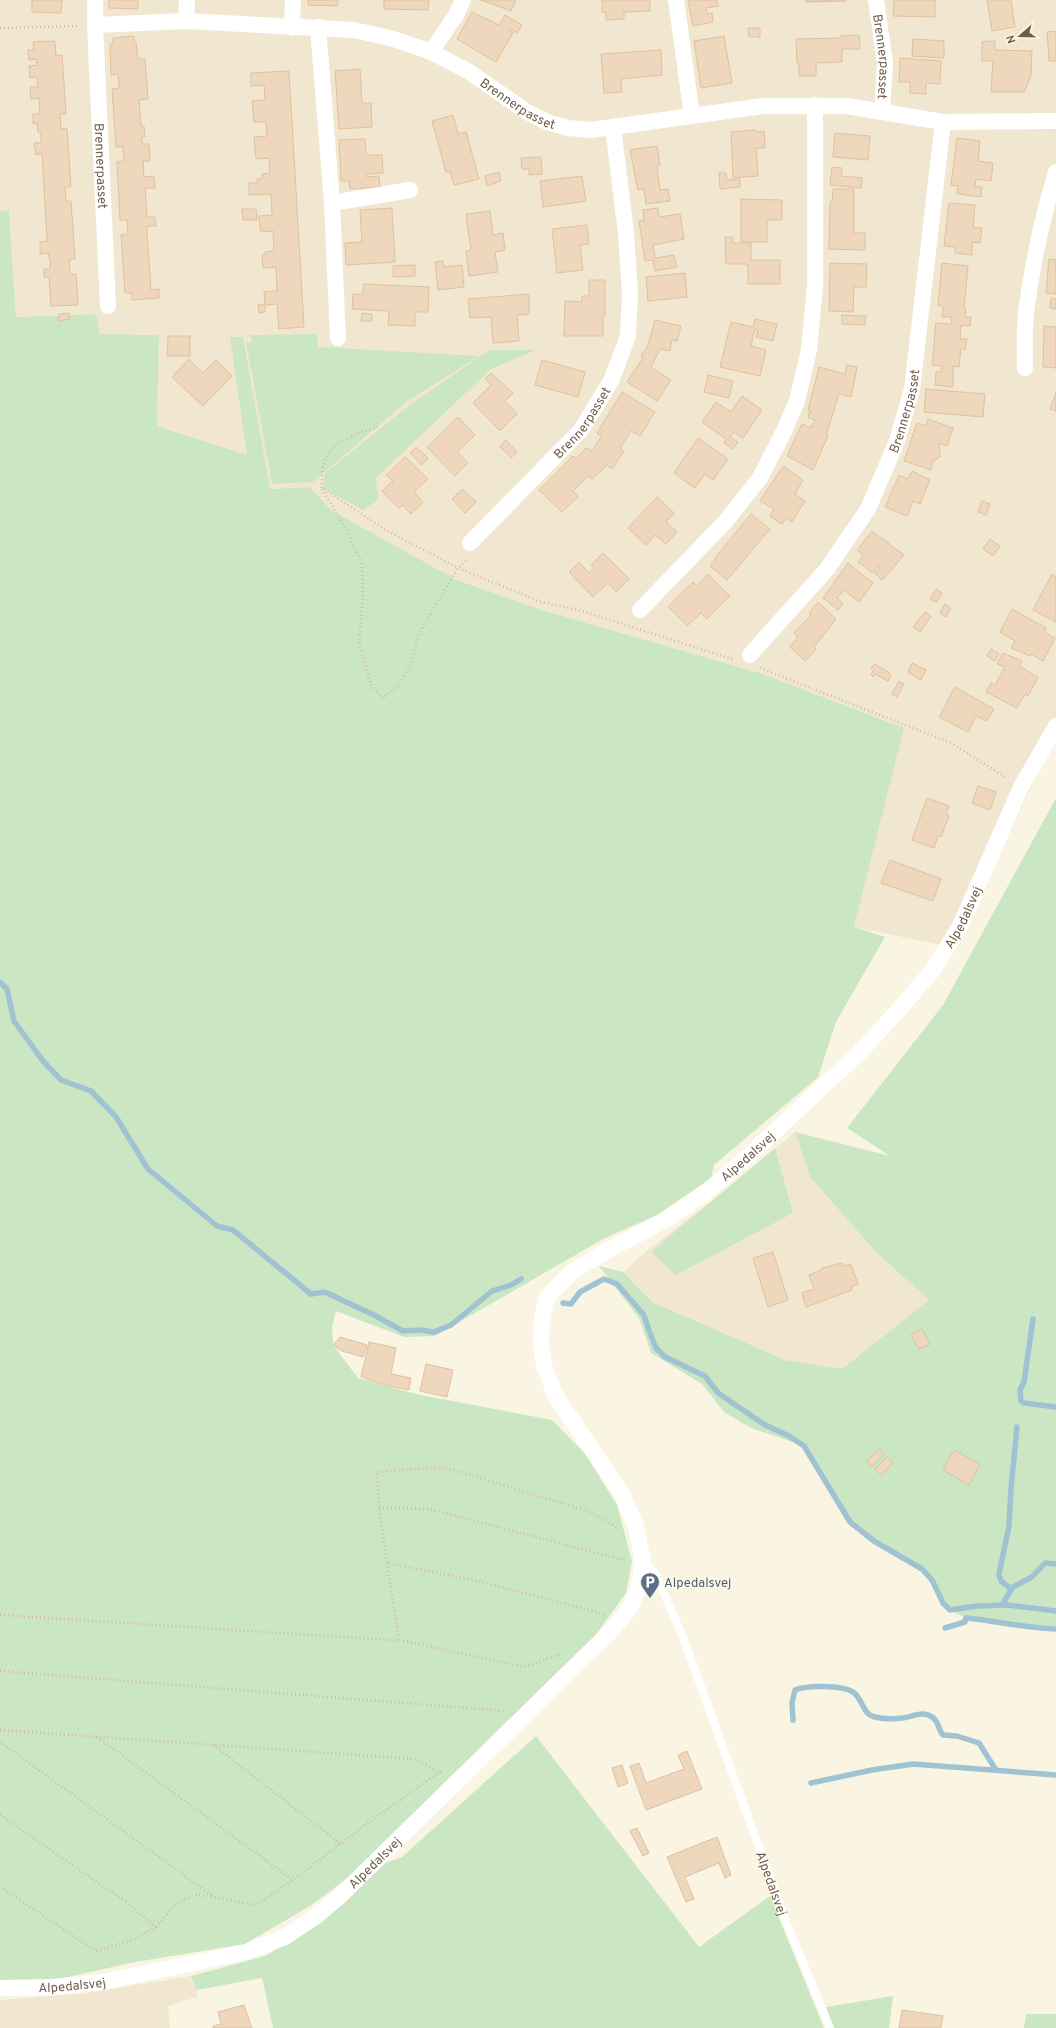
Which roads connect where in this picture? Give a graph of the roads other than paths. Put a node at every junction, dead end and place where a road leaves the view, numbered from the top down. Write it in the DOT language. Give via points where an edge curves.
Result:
graph roads {
  1 [pos="95,0"];
  2 [pos="187,0"];
  3 [pos="293,0"];
  4 [pos="463,0"];
  5 [pos="676,0"];
  6 [pos="876,0"];
  7 [pos="186,22"];
  8 [pos="95,25"];
  9 [pos="318,27"];
  10 [pos="292,28"];
  11 [pos="432,52"];
  12 [pos="815,105"];
  13 [pos="882,112"];
  14 [pos="692,116"];
  15 [pos="1056,121"];
  16 [pos="943,122"];
  17 [pos="613,127"];
  18 [pos="1056,172"];
  19 [pos="410,190"];
  20 [pos="332,203"];
  21 [pos="108,306"];
  22 [pos="338,338"];
  23 [pos="1025,368"];
  24 [pos="470,543"];
  25 [pos="640,610"];
  26 [pos="748,661"];
  27 [pos="1056,726"];
  28 [pos="643,1562"];
  29 [pos="0,1988"];
  30 [pos="830,2028"];
  1 -- 8 [label="street, Brennerpasset"];
  2 -- 7 [label="street"];
  3 -- 10 [label="street"];
  4 -- 11 [label="street"];
  5 -- 14 [label="street"];
  6 -- 13 [label="street, Brennerpasset" via="885,63"];
  7 -- 8 [label="street, Brennerpasset"];
  7 -- 10 [label="street, Brennerpasset"];
  8 -- 21 [label="street, Brennerpasset"];
  9 -- 10 [label="street, Brennerpasset"];
  9 -- 11 [label="street, Brennerpasset" via="354,30 394,39"];
  9 -- 20 [label="street"];
  11 -- 17 [label="street, Brennerpasset" via="468,71 527,112 547,122 576,129"];
  12 -- 13 [label="street, Brennerpasset" via="847,106"];
  12 -- 14 [label="street, Brennerpasset" via="764,106"];
  12 -- 25 [label="street" via="815,286 809,350 797,401 760,478 726,521"];
  13 -- 16 [label="street, Brennerpasset"];
  14 -- 17 [label="street, Brennerpasset"];
  15 -- 16 [label="street, Brennerpasset"];
  16 -- 26 [label="street, Brennerpasset" via="912,389 897,441 868,509 828,569"];
  17 -- 24 [label="street, Brennerpasset" via="626,233 630,293 628,336 611,381 581,430"];
  18 -- 23 [label="street" via="1043,215 1035,256 1026,314"];
  19 -- 20 [label="street"];
  20 -- 22 [label="street"];
  27 -- 28 [label="street, Alpedalsvej" via="1021,787 960,926 933,970 896,1013 836,1074 705,1193 665,1220 572,1272 548,1297 542,1319 541,1345 544,1365 555,1395 622,1494 636,1526"];
  28 -- 29 [label="street, Alpedalsvej" via="638,1590 630,1607 613,1629 351,1886 315,1917 285,1937 246,1952 103,1982 52,1987"];
  28 -- 30 [label="lane, Alpedalsvej" via="655,1573 683,1637 785,1920"];
}
